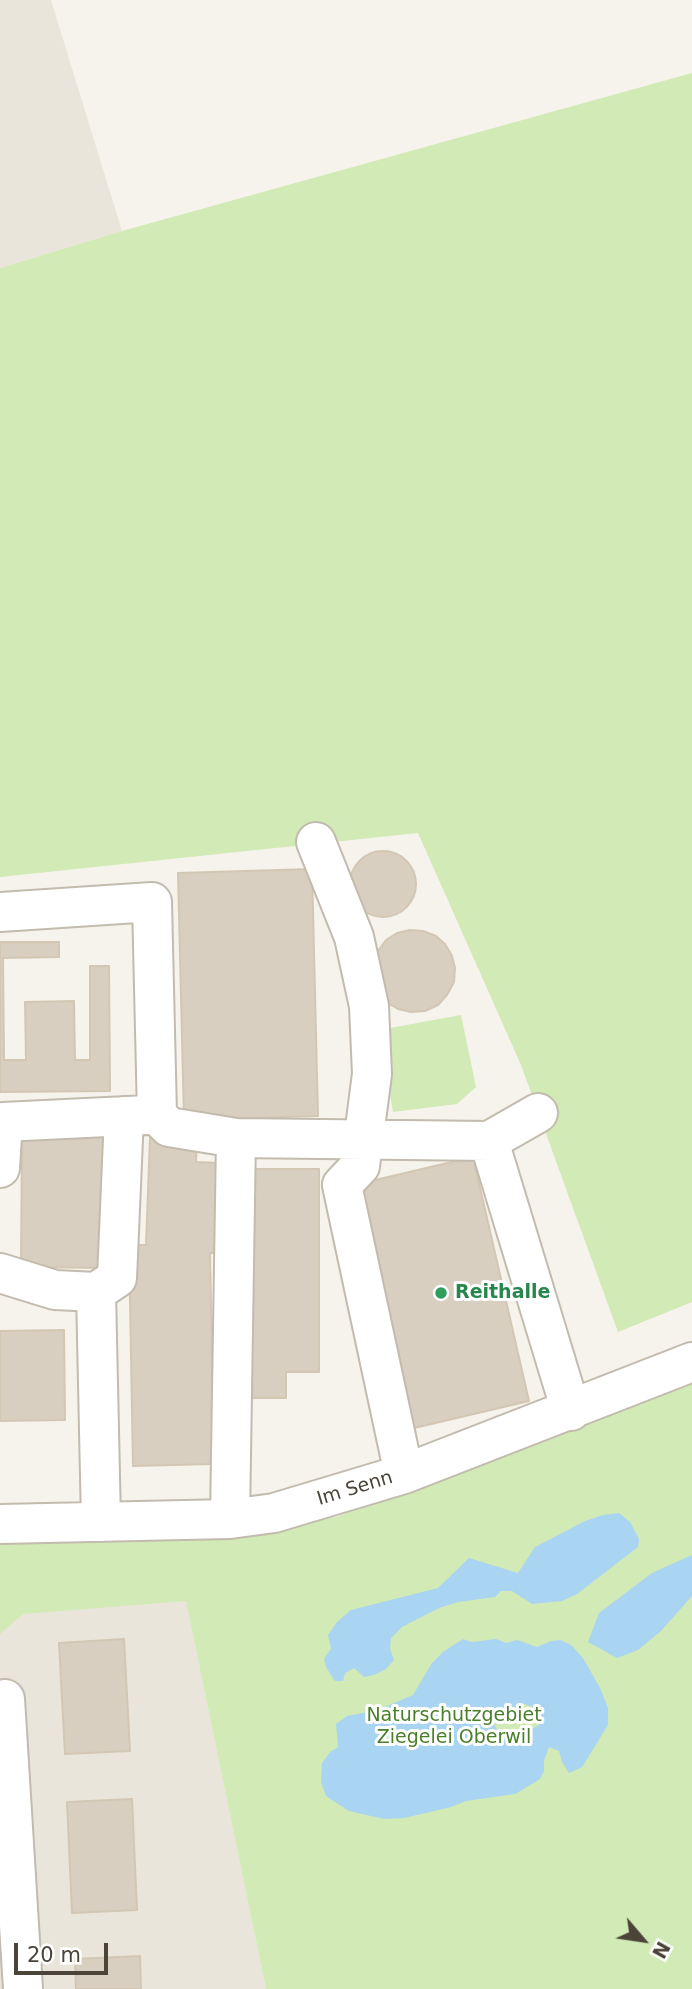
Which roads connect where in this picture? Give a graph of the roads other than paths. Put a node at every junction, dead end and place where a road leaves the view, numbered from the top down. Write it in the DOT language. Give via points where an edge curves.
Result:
graph roads {
  1 [pos="316,842"];
  2 [pos="0,912"];
  3 [pos="538,1113"];
  4 [pos="141,1116"];
  5 [pos="236,1138"];
  6 [pos="362,1139"];
  7 [pos="489,1141"];
  8 [pos="0,1168"];
  9 [pos="0,1273"];
  10 [pos="96,1292"];
  11 [pos="692,1362"];
  12 [pos="571,1411"];
  13 [pos="404,1474"];
  14 [pos="230,1519"];
  15 [pos="102,1522"];
  16 [pos="0,1524"];
  17 [pos="5,1699"];
  18 [pos="23,1989"];
  1 -- 6 [label="street" via="354,937 369,1006 372,1074"];
  2 -- 4 [label="street" via="152,901"];
  3 -- 7 [label="street"];
  4 -- 5 [label="street" via="170,1127"];
  4 -- 8 [label="street" via="3,1122"];
  4 -- 10 [label="street" via="117,1278"];
  5 -- 6 [label="street"];
  5 -- 14 [label="street"];
  6 -- 7 [label="street"];
  6 -- 13 [label="street" via="360,1166 342,1185"];
  7 -- 12 [label="street"];
  9 -- 10 [label="street" via="55,1290"];
  10 -- 15 [label="street"];
  11 -- 12 [label="street, Im Senn"];
  12 -- 13 [label="street, Im Senn"];
  13 -- 14 [label="street, Im Senn" via="274,1513"];
  14 -- 15 [label="street, Im Senn"];
  15 -- 16 [label="street, Im Senn"];
  17 -- 18 [label="street"];
}
